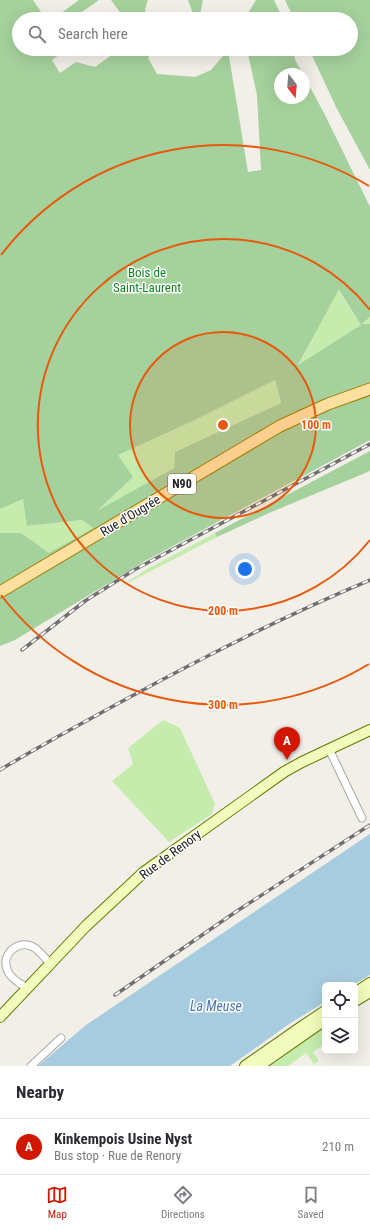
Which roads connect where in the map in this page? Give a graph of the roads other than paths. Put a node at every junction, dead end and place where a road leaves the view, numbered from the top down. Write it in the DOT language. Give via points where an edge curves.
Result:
graph roads {
  1 [pos="370,390"];
  2 [pos="0,592"];
  3 [pos="370,730"];
  4 [pos="329,749"];
  5 [pos="362,818"];
  6 [pos="50,963"];
  7 [pos="370,983"];
  8 [pos="27,988"];
  9 [pos="358,991"];
  10 [pos="370,992"];
  11 [pos="358,999"];
  12 [pos="322,1014"];
  13 [pos="0,1017"];
  14 [pos="322,1022"];
  15 [pos="61,1038"];
  16 [pos="31,1066"];
  17 [pos="245,1066"];
  18 [pos="259,1066"];
  1 -- 2 [label="main road, Rue d'Ougrée / N90" via="323,406 280,426"];
  3 -- 4 [label="street, Rue de Renory"];
  4 -- 5 [label="street"];
  4 -- 6 [label="street, Rue de Renory" via="284,772 150,867"];
  6 -- 8 [label="street, Rue de Renory"];
  6 -- 8 [label="street" via="34,947 28,945 16,946 11,950 6,959 6,969"];
  7 -- 9 [label="street"];
  8 -- 13 [label="street, Rue de Renory"];
  10 -- 11 [label="street"];
  12 -- 17 [label="street"];
  14 -- 18 [label="street"];
  15 -- 16 [label="street"];
}
